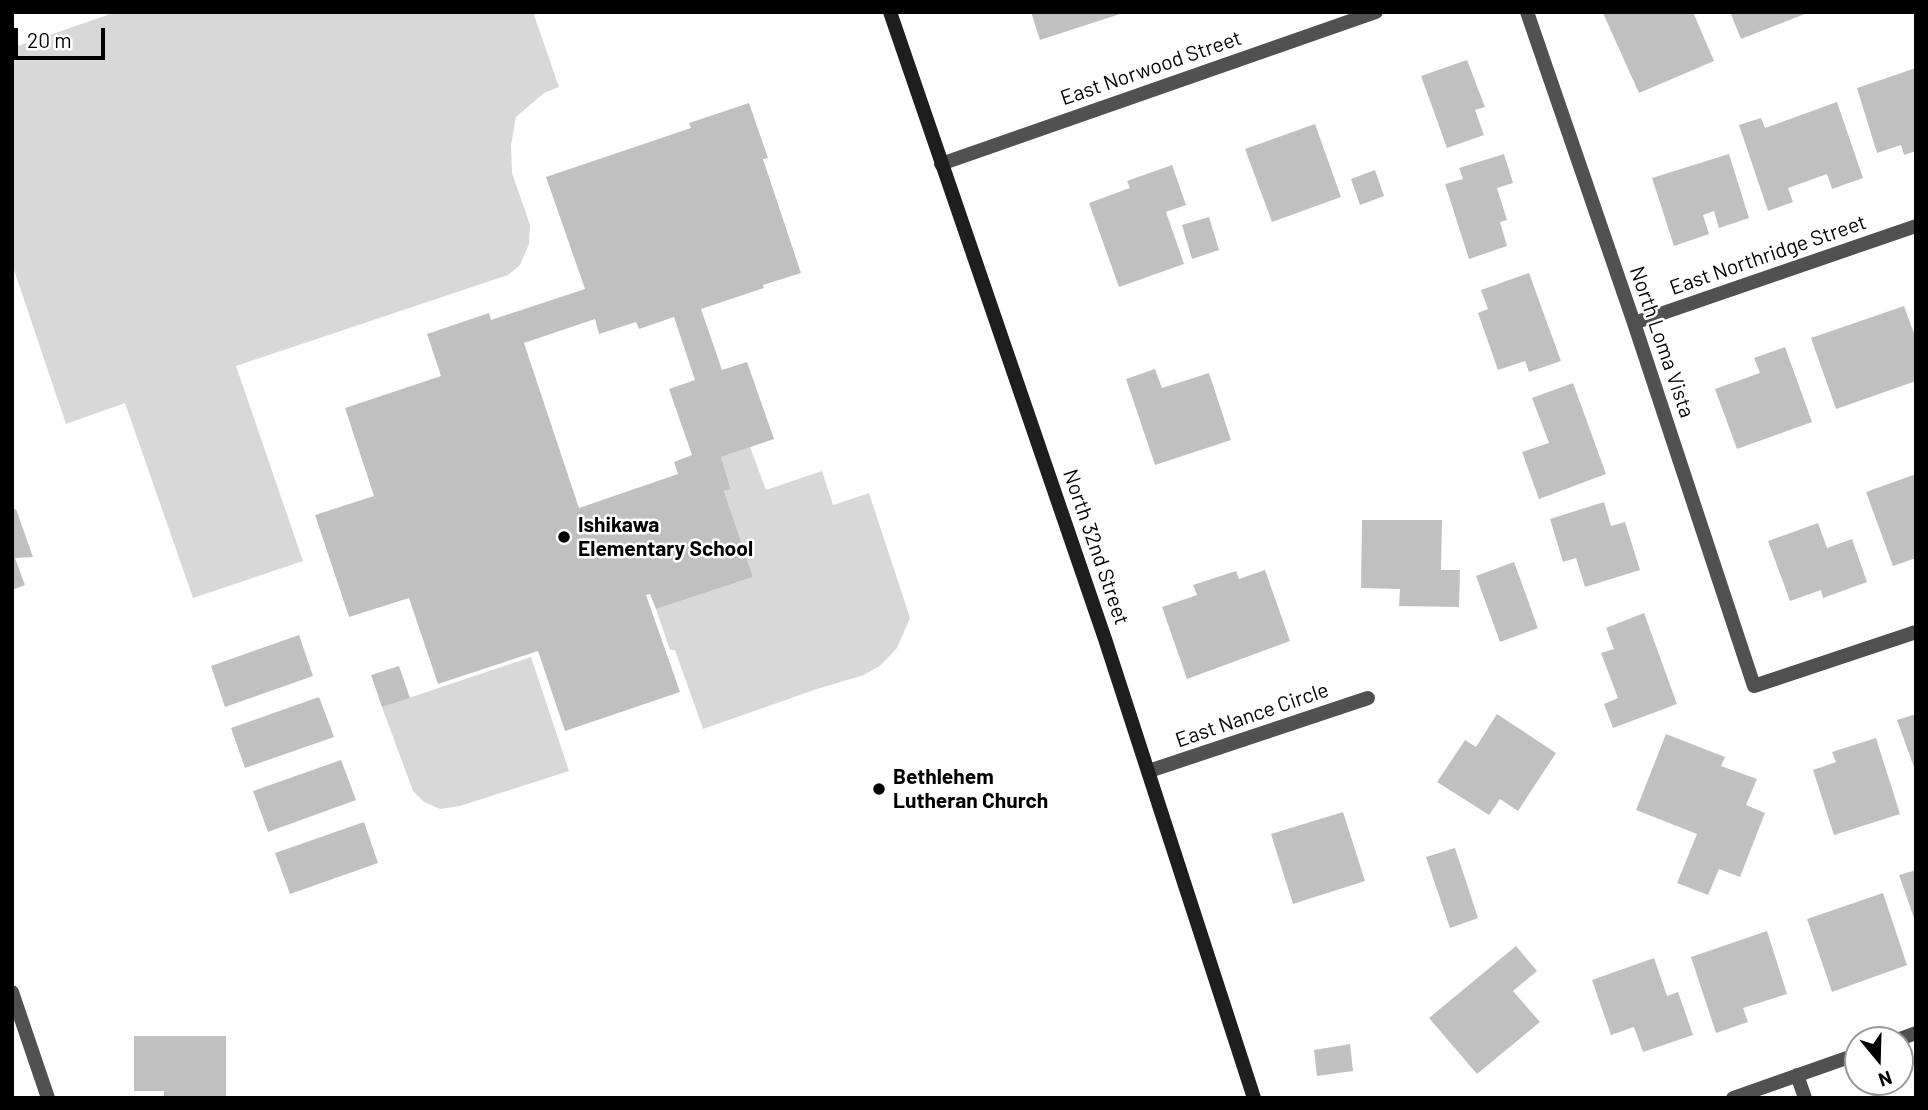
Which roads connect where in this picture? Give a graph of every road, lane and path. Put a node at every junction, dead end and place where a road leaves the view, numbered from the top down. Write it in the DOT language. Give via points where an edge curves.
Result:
graph roads {
  1 [pos="890,12"];
  2 [pos="1376,12"];
  3 [pos="1527,12"];
  4 [pos="941,164"];
  5 [pos="1916,226"];
  6 [pos="1634,323"];
  7 [pos="1916,632"];
  8 [pos="1368,698"];
  9 [pos="1149,771"];
  10 [pos="12,992"];
  11 [pos="1844,1059"];
  12 [pos="1797,1075"];
  13 [pos="48,1098"];
  14 [pos="1254,1098"];
  15 [pos="1733,1098"];
  16 [pos="1805,1098"];
  1 -- 4 [label="street, North 32nd Street"];
  2 -- 4 [label="street, East Norwood Street"];
  3 -- 6 [label="street, North Loma Vista"];
  4 -- 9 [label="street, North 32nd Street"];
  5 -- 6 [label="street, East Northridge Street"];
  6 -- 7 [label="street, North Loma Vista" via="1755,687"];
  8 -- 9 [label="street, East Nance Circle"];
  9 -- 14 [label="street, North 32nd Street"];
  10 -- 13 [label="street"];
  11 -- 12 [label="street"];
  12 -- 15 [label="street"];
  12 -- 16 [label="street"];
}
